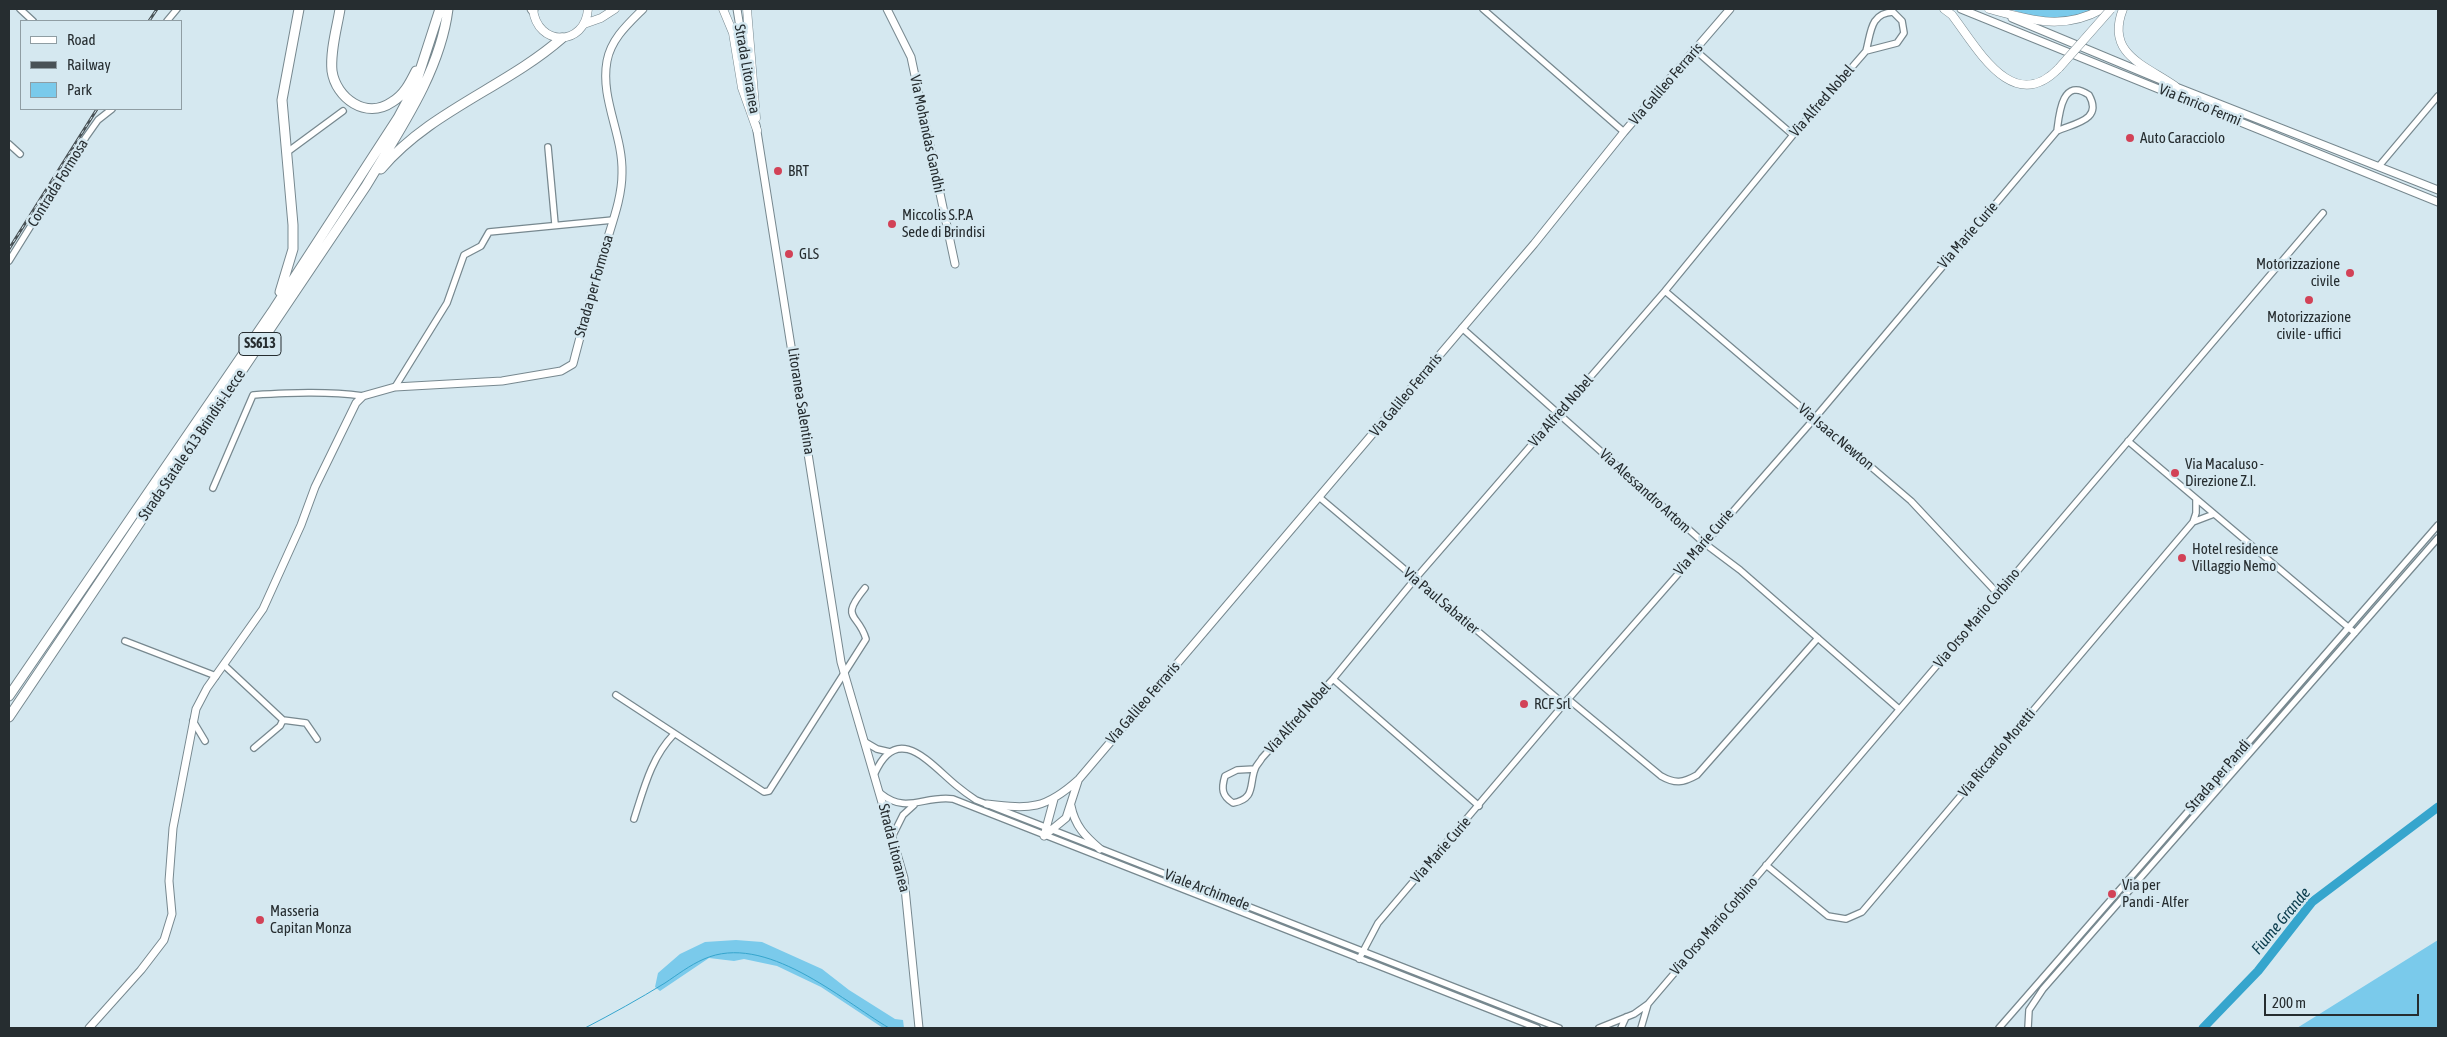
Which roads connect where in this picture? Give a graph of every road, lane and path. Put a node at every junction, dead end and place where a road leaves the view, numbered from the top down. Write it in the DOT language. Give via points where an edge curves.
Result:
graph roads {
  1 [pos="20,9"];
  2 [pos="177,9"];
  3 [pos="299,9"];
  4 [pos="303,9"];
  5 [pos="340,9"];
  6 [pos="440,9"];
  7 [pos="448,9"];
  8 [pos="533,9"];
  9 [pos="588,9"];
  10 [pos="615,9"];
  11 [pos="643,9"];
  12 [pos="723,9"];
  13 [pos="736,9"];
  14 [pos="747,9"];
  15 [pos="887,9"];
  16 [pos="1482,9"];
  17 [pos="1730,9"];
  18 [pos="1944,9"];
  19 [pos="1961,9"];
  20 [pos="1990,9"];
  21 [pos="2102,9"];
  22 [pos="2111,9"];
  23 [pos="2123,9"];
  24 [pos="32,20"];
  25 [pos="168,20"];
  26 [pos="584,24"];
  27 [pos="296,25"];
  28 [pos="562,38"];
  29 [pos="428,49"];
  30 [pos="1695,50"];
  31 [pos="1866,51"];
  32 [pos="2175,86"];
  33 [pos="2438,96"];
  34 [pos="111,110"];
  35 [pos="343,111"];
  36 [pos="757,130"];
  37 [pos="2057,131"];
  38 [pos="1624,132"];
  39 [pos="1793,134"];
  40 [pos="9,144"];
  41 [pos="548,147"];
  42 [pos="286,153"];
  43 [pos="20,154"];
  44 [pos="2379,166"];
  45 [pos="366,186"];
  46 [pos="2438,190"];
  47 [pos="2438,202"];
  48 [pos="2323,213"];
  49 [pos="613,220"];
  50 [pos="555,224"];
  51 [pos="9,261"];
  52 [pos="955,264"];
  53 [pos="1666,290"];
  54 [pos="274,309"];
  55 [pos="1462,328"];
  56 [pos="396,387"];
  57 [pos="363,396"];
  58 [pos="1559,414"];
  59 [pos="1814,419"];
  60 [pos="2128,440"];
  61 [pos="213,488"];
  62 [pos="1319,497"];
  63 [pos="2196,499"];
  64 [pos="2214,514"];
  65 [pos="2193,522"];
  66 [pos="2438,525"];
  67 [pos="2438,538"];
  68 [pos="1704,543"];
  69 [pos="1415,579"];
  70 [pos="865,588"];
  71 [pos="1998,594"];
  72 [pos="2348,628"];
  73 [pos="2355,633"];
  74 [pos="1818,638"];
  75 [pos="124,641"];
  76 [pos="224,665"];
  77 [pos="844,672"];
  78 [pos="216,676"];
  79 [pos="1333,680"];
  80 [pos="616,695"];
  81 [pos="9,696"];
  82 [pos="1568,699"];
  83 [pos="1564,704"];
  84 [pos="1899,709"];
  85 [pos="9,717"];
  86 [pos="283,720"];
  87 [pos="193,721"];
  88 [pos="674,734"];
  89 [pos="317,739"];
  90 [pos="205,741"];
  91 [pos="865,742"];
  92 [pos="254,748"];
  93 [pos="890,752"];
  94 [pos="1254,769"];
  95 [pos="875,773"];
  96 [pos="1079,779"];
  97 [pos="880,793"];
  98 [pos="1054,799"];
  99 [pos="914,804"];
  100 [pos="987,804"];
  101 [pos="1071,805"];
  102 [pos="1479,806"];
  103 [pos="634,819"];
  104 [pos="1049,829"];
  105 [pos="893,835"];
  106 [pos="1044,836"];
  107 [pos="1100,849"];
  108 [pos="1766,865"];
  109 [pos="1363,951"];
  110 [pos="1359,958"];
  111 [pos="1648,1004"];
  112 [pos="1626,1017"];
  113 [pos="919,1027"];
  114 [pos="89,1028"];
  115 [pos="1537,1028"];
  116 [pos="1559,1028"];
  117 [pos="1599,1028"];
  118 [pos="1621,1028"];
  119 [pos="1641,1028"];
  120 [pos="1999,1028"];
  121 [pos="2028,1028"];
  1 -- 24 [label="street"];
  2 -- 25 [label="street"];
  3 -- 27 [label="highway"];
  4 -- 27 [label="highway"];
  5 -- 29 [label="highway" via="332,70 337,88 346,99 362,108 381,107 392,102 407,88"];
  6 -- 29 [label="highway, Strada Statale 613 Brindisi-Lecce / SS613"];
  7 -- 45 [label="highway, Strada Statale 613 Brindisi-Lecce / SS613" via="439,46 423,84"];
  8 -- 28 [label="main road" via="539,26 553,37"];
  9 -- 26 [label="main road"];
  10 -- 26 [label="main road"];
  11 -- 49 [label="street, Strada per Formosa" via="614,41 607,60 607,94 622,155 622,174"];
  12 -- 36 [label="main road" via="733,33 742,88"];
  13 -- 36 [label="street, Strada Litoranea"];
  14 -- 36 [label="main road"];
  15 -- 52 [label="street, Via Mohandas Gandhi" via="911,57"];
  16 -- 38 [label="street"];
  17 -- 30 [label="street, Via Galileo Ferraris"];
  18 -- 22 [label="main road, bridge" via="1998,74 2010,82 2024,85 2038,83 2052,75"];
  19 -- 47 [label="street, Via Enrico Fermi"];
  20 -- 21 [label="main road" via="2042,22 2061,23 2078,20"];
  20 -- 32 [label="street, Via Enrico Fermi"];
  23 -- 32 [label="main road" via="2118,28 2120,42 2127,54"];
  26 -- 28 [label="main road" via="575,34"];
  27 -- 42 [label="highway" via="282,100"];
  28 -- 45 [label="highway" via="537,59 425,129 388,161"];
  29 -- 54 [label="highway, Strada Statale 613 Brindisi-Lecce / SS613" via="415,86 398,118"];
  30 -- 38 [label="street, Via Galileo Ferraris"];
  30 -- 39 [label="street"];
  31 -- 31 [label="street, Via Alfred Nobel" via="1897,43 1904,33 1902,21 1893,12 1884,12 1875,19"];
  31 -- 39 [label="street, Via Alfred Nobel"];
  32 -- 44 [label="street, Via Enrico Fermi"];
  33 -- 44 [label="street"];
  34 -- 51 [label="street, Contrada Formosa" via="94,126"];
  35 -- 42 [label="street"];
  36 -- 77 [label="street, Litoranea Salentina"];
  37 -- 37 [label="street, Via Marie Curie" via="2086,120 2094,106 2089,95 2078,90 2065,96 2059,110"];
  37 -- 59 [label="street, Via Marie Curie"];
  38 -- 55 [label="street, Via Galileo Ferraris"];
  39 -- 53 [label="street, Via Alfred Nobel"];
  40 -- 43 [label="street"];
  41 -- 50 [label="street"];
  42 -- 54 [label="highway" via="293,249"];
  44 -- 46 [label="street, Via Enrico Fermi"];
  45 -- 85 [label="highway, Strada Statale 613 Brindisi-Lecce / SS613"];
  48 -- 60 [label="street, Via Orso Mario Corbino"];
  49 -- 50 [label="street"];
  49 -- 56 [label="street, Strada per Formosa" via="573,364 568,368 502,381"];
  50 -- 56 [label="street" via="493,231 486,235 478,249 464,255 447,303"];
  53 -- 58 [label="street, Via Alfred Nobel"];
  53 -- 59 [label="street, Via Isaac Newton"];
  54 -- 81 [label="highway, Strada Statale 613 Brindisi-Lecce / SS613"];
  55 -- 58 [label="street, Via Alessandro Artom"];
  55 -- 62 [label="street, Via Galileo Ferraris"];
  56 -- 57 [label="street, Strada per Formosa"];
  57 -- 61 [label="street, Strada per Formosa" via="290,392 253,395"];
  57 -- 76 [label="street" via="356,403 327,460 263,609"];
  58 -- 68 [label="street, Via Alessandro Artom"];
  58 -- 69 [label="street, Via Alfred Nobel"];
  59 -- 68 [label="street, Via Marie Curie"];
  59 -- 71 [label="street, Via Isaac Newton" via="1911,501"];
  60 -- 63 [label="street"];
  60 -- 71 [label="street, Via Orso Mario Corbino"];
  62 -- 69 [label="street, Via Paul Sabatier"];
  62 -- 96 [label="street, Via Galileo Ferraris"];
  63 -- 64 [label="street"];
  63 -- 65 [label="street"];
  64 -- 65 [label="street, Via Riccardo Moretti"];
  64 -- 72 [label="street"];
  65 -- 108 [label="street, Via Riccardo Moretti" via="1862,912 1846,919 1828,916"];
  66 -- 72 [label="street, Strada per Pandi"];
  67 -- 73 [label="street, Strada per Pandi"];
  68 -- 74 [label="street, Via Alessandro Artom"];
  68 -- 82 [label="street, Via Marie Curie"];
  69 -- 79 [label="street, Via Alfred Nobel"];
  69 -- 83 [label="street, Via Paul Sabatier"];
  70 -- 77 [label="street" via="851,610 866,639"];
  71 -- 84 [label="street, Via Orso Mario Corbino"];
  72 -- 73 [label="street"];
  72 -- 120 [label="street, Strada per Pandi"];
  73 -- 121 [label="street, Strada per Pandi" via="2038,996 2029,1010"];
  74 -- 82 [label="street" via="1697,775 1682,782 1661,776"];
  74 -- 84 [label="street, Via Alessandro Artom"];
  75 -- 78 [label="street"];
  76 -- 78 [label="street"];
  76 -- 86 [label="street"];
  77 -- 88 [label="street" via="769,791 764,792"];
  77 -- 91 [label="street, Strada Litoranea"];
  78 -- 87 [label="street" via="201,697"];
  79 -- 94 [label="street, Via Alfred Nobel"];
  79 -- 102 [label="street"];
  80 -- 88 [label="street"];
  82 -- 83 [label="street, Via Marie Curie"];
  83 -- 102 [label="street, Via Marie Curie"];
  84 -- 108 [label="street, Via Orso Mario Corbino"];
  86 -- 89 [label="street" via="306,723"];
  86 -- 92 [label="street"];
  87 -- 90 [label="street"];
  87 -- 114 [label="street" via="173,828 169,881 172,914 164,940"];
  88 -- 103 [label="street" via="644,782"];
  91 -- 93 [label="street"];
  91 -- 95 [label="street, Strada Litoranea"];
  93 -- 95 [label="street" via="879,762"];
  93 -- 100 [label="street, Viale Archimede" via="906,749 923,755 957,786"];
  94 -- 94 [label="street, Via Alfred Nobel" via="1252,786 1242,801 1234,803 1226,798 1223,791 1225,776 1237,770"];
  95 -- 97 [label="street, Strada Litoranea"];
  96 -- 98 [label="street, Via Galileo Ferraris"];
  96 -- 101 [label="street, Via Galileo Ferraris"];
  97 -- 99 [label="street, Viale Archimede" via="894,803"];
  97 -- 105 [label="street, Strada Litoranea"];
  98 -- 100 [label="street, Via Galileo Ferraris" via="1016,808"];
  98 -- 104 [label="street"];
  99 -- 105 [label="street" via="902,815"];
  99 -- 106 [label="street, Viale Archimede" via="938,797 953,799"];
  100 -- 104 [label="street, Viale Archimede"];
  101 -- 104 [label="street, Via Galileo Ferraris" via="1066,818"];
  101 -- 107 [label="street" via="1073,819 1084,835"];
  102 -- 109 [label="street, Via Marie Curie" via="1378,923"];
  104 -- 106 [label="street, Via Galileo Ferraris"];
  104 -- 107 [label="street, Viale Archimede"];
  105 -- 113 [label="street, Strada Litoranea" via="904,878"];
  106 -- 110 [label="street, Viale Archimede"];
  107 -- 109 [label="street, Viale Archimede"];
  108 -- 111 [label="street, Via Orso Mario Corbino"];
  109 -- 110 [label="street, Via Marie Curie"];
  109 -- 116 [label="street, Viale Archimede"];
  110 -- 115 [label="street, Viale Archimede"];
  111 -- 112 [label="street"];
  111 -- 119 [label="street, Via Orso Mario Corbino"];
  112 -- 117 [label="street"];
  112 -- 118 [label="street"];
}
